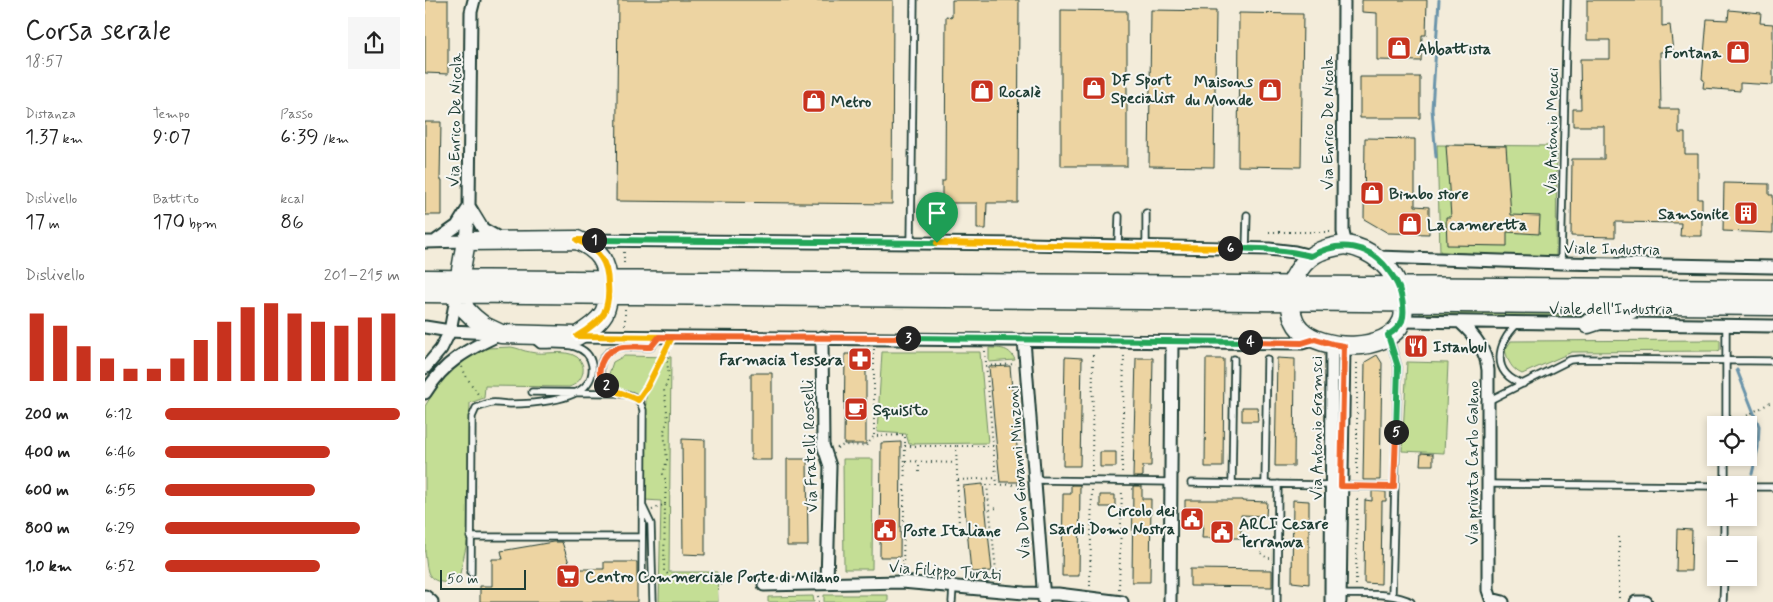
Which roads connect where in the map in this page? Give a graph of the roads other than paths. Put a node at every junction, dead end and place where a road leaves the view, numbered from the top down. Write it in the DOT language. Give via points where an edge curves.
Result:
graph roads {
  1 [pos="474,0"];
  2 [pos="914,0"];
  3 [pos="1344,0"];
  4 [pos="1567,0"];
  5 [pos="469,206"];
  6 [pos="1146,213"];
  7 [pos="1247,215"];
  8 [pos="1119,216"];
  9 [pos="1344,239"];
  10 [pos="577,240"];
  11 [pos="466,241"];
  12 [pos="509,241"];
  13 [pos="430,242"];
  14 [pos="911,242"];
  15 [pos="1118,246"];
  16 [pos="1145,247"];
  17 [pos="1246,249"];
  18 [pos="1311,256"];
  19 [pos="1377,257"];
  20 [pos="1561,263"];
  21 [pos="1773,267"];
  22 [pos="425,279"];
  23 [pos="459,286"];
  24 [pos="608,287"];
  25 [pos="1773,289"];
  26 [pos="425,293"];
  27 [pos="1290,294"];
  28 [pos="1401,295"];
  29 [pos="1645,306"];
  30 [pos="1773,306"];
  31 [pos="1402,321"];
  32 [pos="1455,323"];
  33 [pos="1517,324"];
  34 [pos="1588,324"];
  35 [pos="425,326"];
  36 [pos="1727,326"];
  37 [pos="1773,326"];
  38 [pos="450,331"];
  39 [pos="501,334"];
  40 [pos="529,335"];
  41 [pos="1388,335"];
  42 [pos="577,336"];
  43 [pos="659,337"];
  44 [pos="823,338"];
  45 [pos="1024,340"];
  46 [pos="1172,342"];
  47 [pos="1330,343"];
  48 [pos="1234,359"];
  49 [pos="1267,359"];
  50 [pos="1726,360"];
  51 [pos="1773,361"];
  52 [pos="425,368"];
  53 [pos="1523,384"];
  54 [pos="532,392"];
  55 [pos="575,392"];
  56 [pos="425,393"];
  57 [pos="615,393"];
  58 [pos="1488,401"];
  59 [pos="1726,416"];
  60 [pos="1035,480"];
  61 [pos="1171,482"];
  62 [pos="1191,482"];
  63 [pos="1232,483"];
  64 [pos="1265,484"];
  65 [pos="1278,484"];
  66 [pos="1489,484"];
  67 [pos="1337,486"];
  68 [pos="1707,486"];
  69 [pos="1394,487"];
  70 [pos="1757,487"];
  71 [pos="1773,487"];
  72 [pos="643,507"];
  73 [pos="470,536"];
  74 [pos="642,536"];
  75 [pos="471,573"];
  76 [pos="642,581"];
  77 [pos="827,583"];
  78 [pos="764,584"];
  79 [pos="1724,586"];
  80 [pos="953,587"];
  81 [pos="425,596"];
  82 [pos="1392,596"];
  83 [pos="1044,598"];
  84 [pos="1341,598"];
  85 [pos="1092,600"];
  86 [pos="432,602"];
  87 [pos="653,602"];
  88 [pos="952,602"];
  89 [pos="1120,602"];
  90 [pos="1170,602"];
  91 [pos="1277,602"];
  92 [pos="1331,602"];
  93 [pos="1411,602"];
  94 [pos="1503,602"];
  95 [pos="1636,602"];
  96 [pos="1646,602"];
  97 [pos="1723,602"];
  1 -- 5 [label="street, Via Enrico De Nicola" via="471,12"];
  2 -- 14 [label="lane"];
  3 -- 9 [label="street, Via Enrico De Nicola"];
  4 -- 20 [label="lane, Via Antonio Meucci"];
  5 -- 11 [label="street, Via Enrico De Nicola"];
  5 -- 12 [label="street" via="483,229"];
  5 -- 13 [label="street" via="457,226"];
  6 -- 16 [label="lane"];
  7 -- 17 [label="lane"];
  8 -- 15 [label="lane"];
  9 -- 18 [label="main road"];
  9 -- 19 [label="main road"];
  10 -- 12 [label="main road"];
  10 -- 14 [label="street"];
  10 -- 24 [label="main road" via="598,254 608,270"];
  11 -- 12 [label="main road"];
  11 -- 13 [label="street"];
  11 -- 23 [label="main road"];
  14 -- 15 [label="street"];
  15 -- 16 [label="street"];
  16 -- 17 [label="street"];
  17 -- 18 [label="street"];
  18 -- 27 [label="main road" via="1300,268"];
  19 -- 20 [label="street, Viale Industria"];
  19 -- 28 [label="main road" via="1384,263"];
  20 -- 21 [label="street, Viale Industria"];
  22 -- 23 [label="main road"];
  23 -- 24 [label="main road"];
  23 -- 26 [label="main road"];
  23 -- 38 [label="street"];
  23 -- 39 [label="main road" via="470,315"];
  24 -- 27 [label="main road"];
  24 -- 42 [label="main road" via="603,314"];
  25 -- 28 [label="main road"];
  27 -- 28 [label="main road"];
  27 -- 47 [label="main road" via="1299,328"];
  28 -- 29 [label="main road"];
  28 -- 31 [label="main road"];
  29 -- 30 [label="main road"];
  29 -- 34 [label="main road"];
  31 -- 32 [label="street, Viale dell'Industria"];
  31 -- 41 [label="main road"];
  32 -- 33 [label="street, Viale dell'Industria"];
  32 -- 58 [label="street, Via privata Carlo Galeno" via="1471,332 1487,358"];
  33 -- 34 [label="street, Viale dell'Industria"];
  33 -- 53 [label="lane" via="1502,344 1500,361 1511,378"];
  34 -- 36 [label="street, Viale dell'Industria"];
  35 -- 38 [label="street"];
  36 -- 37 [label="street, Viale dell'Industria"];
  36 -- 50 [label="lane"];
  38 -- 39 [label="street"];
  38 -- 52 [label="street" via="441,349"];
  39 -- 40 [label="main road"];
  39 -- 56 [label="street" via="451,361"];
  40 -- 42 [label="main road"];
  40 -- 55 [label="lane" via="540,345 571,345 585,352 592,363 592,375 586,386"];
  41 -- 47 [label="main road" via="1369,345"];
  41 -- 69 [label="lane" via="1398,367"];
  42 -- 43 [label="street"];
  43 -- 44 [label="street"];
  43 -- 57 [label="lane" via="651,347 620,347 603,358 599,376"];
  44 -- 45 [label="street"];
  44 -- 77 [label="street, Via Fratelli Rosselli" via="823,445 830,466"];
  45 -- 46 [label="street"];
  45 -- 60 [label="street, Via Don Giovanni Minzoni"];
  46 -- 47 [label="street"];
  46 -- 61 [label="street"];
  47 -- 67 [label="street, Via Antonio Gramsci"];
  48 -- 63 [label="lane"];
  49 -- 64 [label="lane"];
  50 -- 51 [label="lane"];
  50 -- 53 [label="lane" via="1570,360"];
  50 -- 59 [label="lane"];
  53 -- 58 [label="lane"];
  54 -- 55 [label="lane"];
  55 -- 57 [label="lane"];
  55 -- 73 [label="lane" via="557,399 492,403 476,408 472,417"];
  57 -- 72 [label="lane" via="632,396 643,410"];
  58 -- 66 [label="street, Via privata Carlo Galeno"];
  60 -- 61 [label="lane"];
  60 -- 83 [label="street, Via Don Giovanni Minzoni"];
  61 -- 90 [label="street"];
  62 -- 63 [label="lane"];
  63 -- 64 [label="lane"];
  64 -- 65 [label="lane"];
  65 -- 67 [label="lane"];
  65 -- 91 [label="lane"];
  66 -- 68 [label="lane"];
  66 -- 94 [label="street, Via privata Carlo Galeno" via="1488,595"];
  67 -- 69 [label="lane"];
  67 -- 84 [label="street, Via Antonio Gramsci"];
  67 -- 92 [label="street, Via Antonio Gramsci"];
  69 -- 82 [label="lane"];
  70 -- 71 [label="lane"];
  72 -- 74 [label="lane"];
  72 -- 87 [label="lane" via="651,524"];
  73 -- 74 [label="lane"];
  73 -- 75 [label="lane"];
  74 -- 76 [label="lane"];
  77 -- 78 [label="street, Via Filippo Turati"];
  77 -- 80 [label="street, Via Filippo Turati" via="902,582"];
  79 -- 97 [label="lane"];
  80 -- 83 [label="street, Via Filippo Turati"];
  80 -- 88 [label="lane"];
  81 -- 86 [label="street"];
  82 -- 84 [label="lane"];
  82 -- 93 [label="lane"];
  83 -- 85 [label="street, Via Filippo Turati" via="1059,594"];
  85 -- 89 [label="street, Via Filippo Turati"];
  95 -- 96 [label="street"];
}
